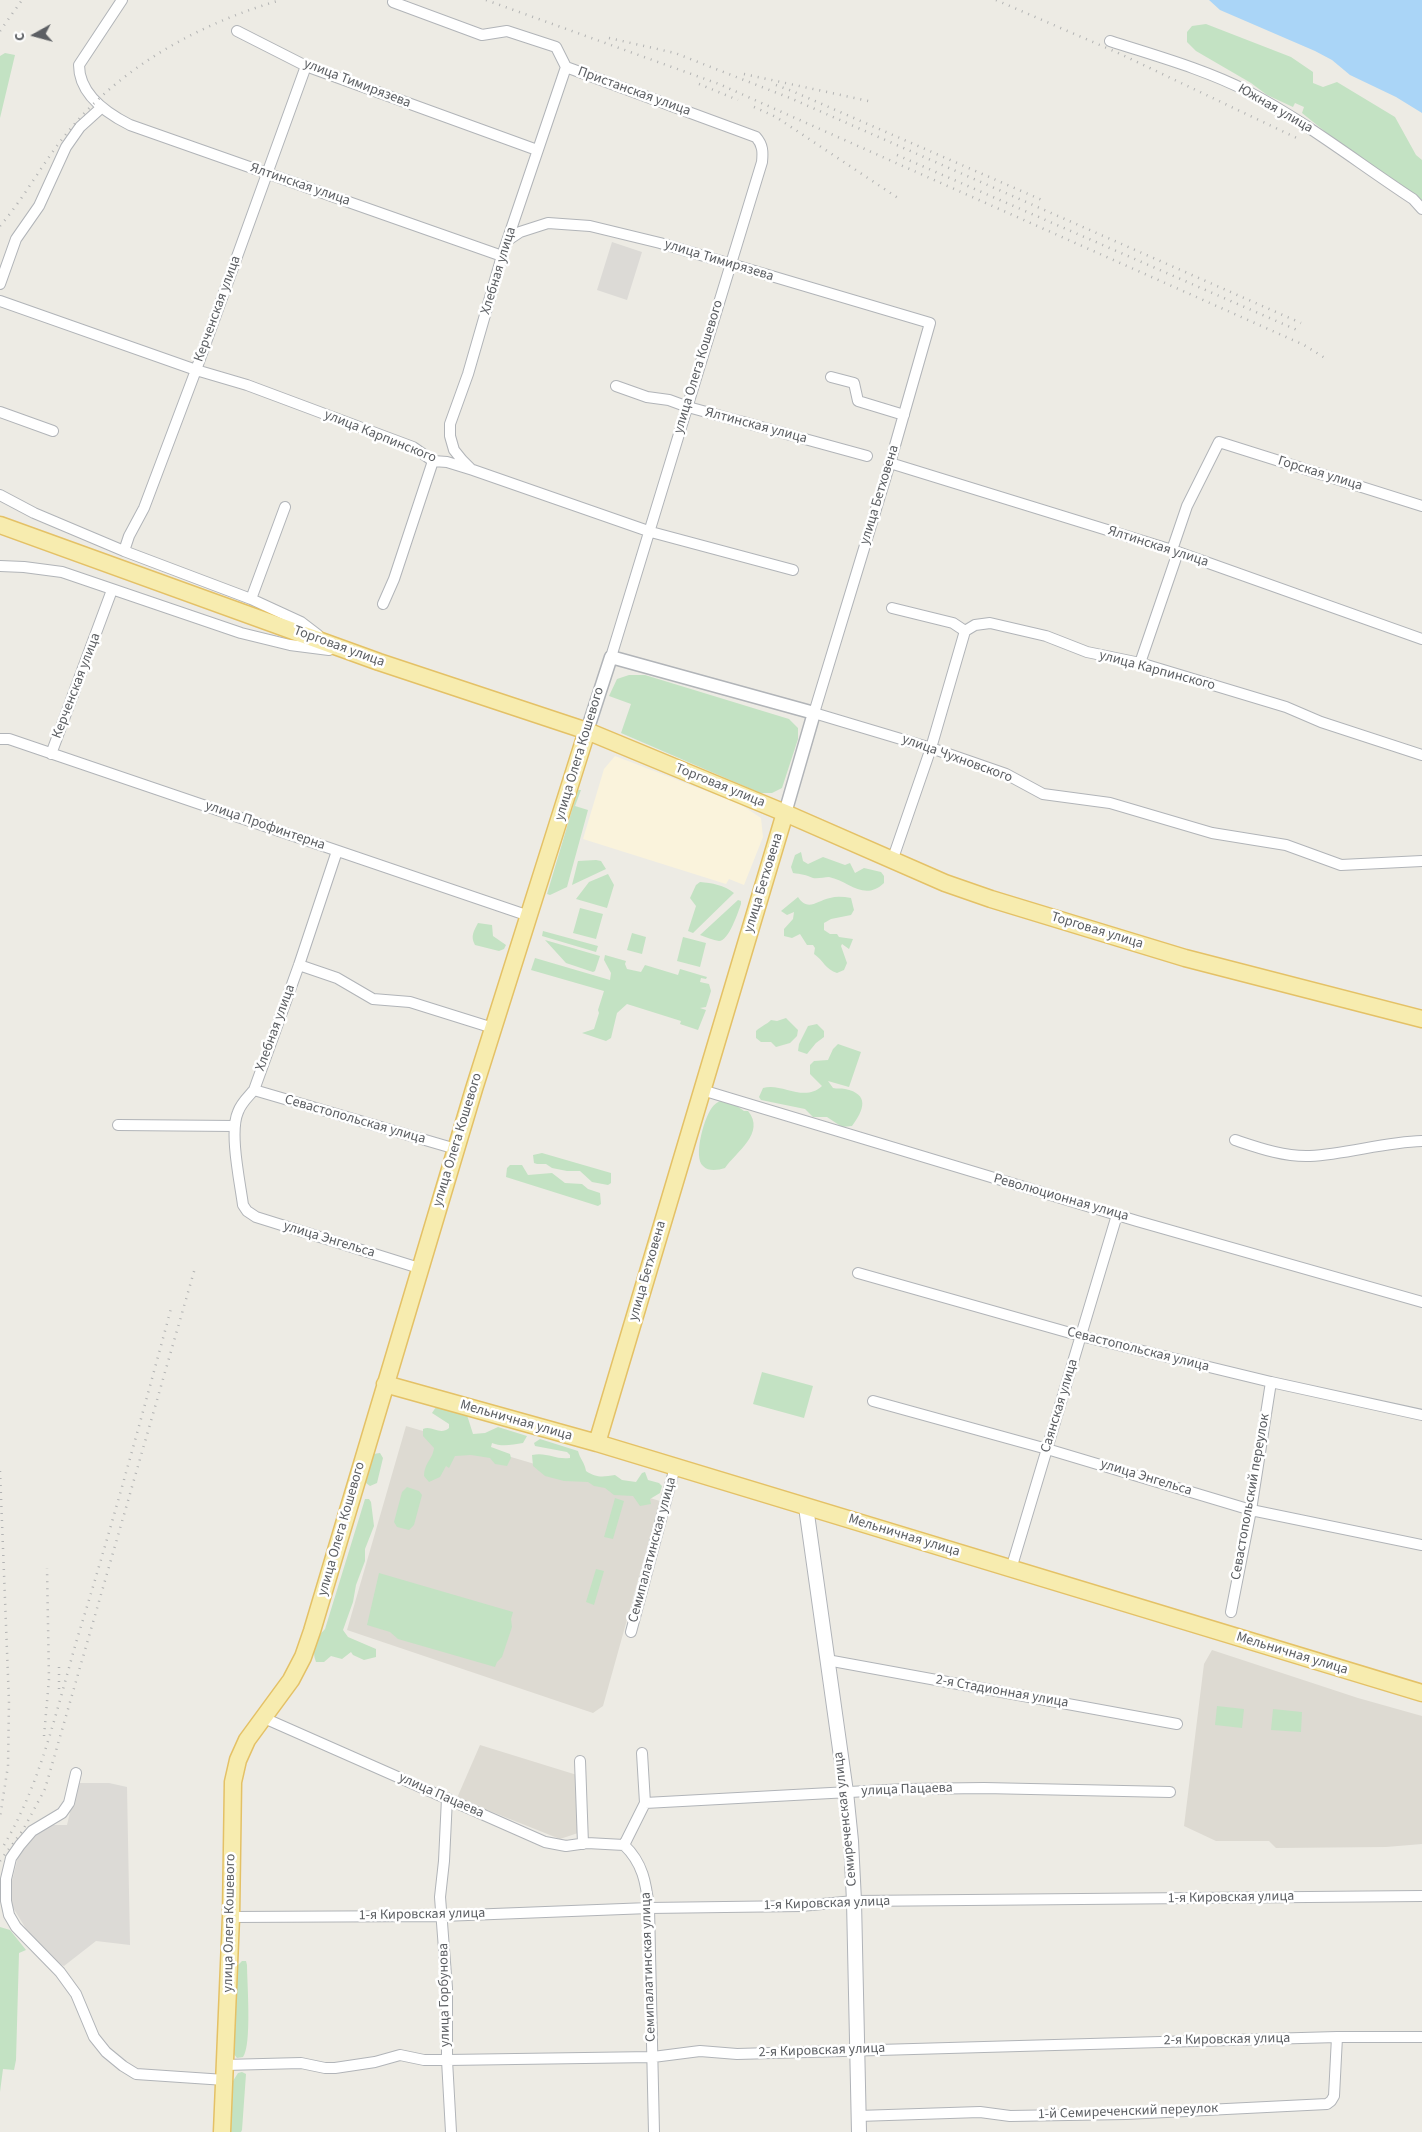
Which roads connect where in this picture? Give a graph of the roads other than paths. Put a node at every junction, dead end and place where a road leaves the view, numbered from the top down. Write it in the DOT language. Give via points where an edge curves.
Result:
graph roads {
  1 [pos="122,0"];
  2 [pos="393,2"];
  3 [pos="236,31"];
  4 [pos="1110,41"];
  5 [pos="306,66"];
  6 [pos="566,67"];
  7 [pos="101,108"];
  8 [pos="537,150"];
  9 [pos="763,152"];
  10 [pos="268,173"];
  11 [pos="1422,209"];
  12 [pos="508,240"];
  13 [pos="502,256"];
  14 [pos="730,265"];
  15 [pos="0,284"];
  16 [pos="0,301"];
  17 [pos="930,323"];
  18 [pos="196,370"];
  19 [pos="831,377"];
  20 [pos="616,386"];
  21 [pos="688,407"];
  22 [pos="0,412"];
  23 [pos="904,415"];
  24 [pos="53,431"];
  25 [pos="867,456"];
  26 [pos="433,461"];
  27 [pos="890,463"];
  28 [pos="473,470"];
  29 [pos="0,495"];
  30 [pos="1422,506"];
  31 [pos="285,507"];
  32 [pos="0,527"];
  33 [pos="651,532"];
  34 [pos="124,551"];
  35 [pos="1175,551"];
  36 [pos="0,566"];
  37 [pos="793,570"];
  38 [pos="112,590"];
  39 [pos="251,599"];
  40 [pos="383,604"];
  41 [pos="892,608"];
  42 [pos="965,631"];
  43 [pos="1422,639"];
  44 [pos="328,643"];
  45 [pos="611,657"];
  46 [pos="368,658"];
  47 [pos="1140,663"];
  48 [pos="814,713"];
  49 [pos="587,731"];
  50 [pos="0,739"];
  51 [pos="930,748"];
  52 [pos="51,754"];
  53 [pos="1422,755"];
  54 [pos="785,812"];
  55 [pos="336,851"];
  56 [pos="892,861"];
  57 [pos="1422,861"];
  58 [pos="529,916"];
  59 [pos="299,965"];
  60 [pos="1422,1019"];
  61 [pos="493,1028"];
  62 [pos="254,1090"];
  63 [pos="702,1090"];
  64 [pos="118,1125"];
  65 [pos="235,1126"];
  66 [pos="1235,1140"];
  67 [pos="1422,1142"];
  68 [pos="456,1149"];
  69 [pos="243,1205"];
  70 [pos="1117,1215"];
  71 [pos="419,1268"];
  72 [pos="858,1273"];
  73 [pos="1422,1302"];
  74 [pos="1081,1336"];
  75 [pos="1271,1382"];
  76 [pos="385,1384"];
  77 [pos="872,1401"];
  78 [pos="1422,1415"];
  79 [pos="597,1444"];
  80 [pos="1047,1449"];
  81 [pos="675,1467"];
  82 [pos="806,1507"];
  83 [pos="1251,1510"];
  84 [pos="1422,1545"];
  85 [pos="1011,1569"];
  86 [pos="1231,1612"];
  87 [pos="631,1632"];
  88 [pos="827,1660"];
  89 [pos="1422,1693"];
  90 [pos="264,1718"];
  91 [pos="1177,1724"];
  92 [pos="642,1753"];
  93 [pos="580,1761"];
  94 [pos="76,1773"];
  95 [pos="846,1792"];
  96 [pos="1170,1792"];
  97 [pos="447,1798"];
  98 [pos="645,1803"];
  99 [pos="583,1844"];
  100 [pos="624,1845"];
  101 [pos="1422,1896"];
  102 [pos="854,1901"];
  103 [pos="649,1908"];
  104 [pos="442,1916"];
  105 [pos="231,1917"];
  106 [pos="1337,2037"];
  107 [pos="1422,2037"];
  108 [pos="856,2049"];
  109 [pos="653,2057"];
  110 [pos="447,2060"];
  111 [pos="225,2072"];
  112 [pos="858,2116"];
  113 [pos="222,2132"];
  114 [pos="451,2132"];
  115 [pos="654,2132"];
  116 [pos="859,2132"];
  1 -- 7 [label="street" via="79,65 83,86"];
  2 -- 6 [label="street, Пристанская улица" via="482,35 507,31 556,46"];
  3 -- 5 [label="street, улица Тимирязева"];
  4 -- 11 [label="street, Южная улица" via="1198,70 1246,90 1413,199"];
  5 -- 8 [label="street, улица Тимирязева"];
  5 -- 10 [label="street, Керченская улица"];
  6 -- 8 [label="street, Хлебная улица"];
  6 -- 9 [label="street, Пристанская улица" via="756,137"];
  7 -- 10 [label="street, Ялтинская улица" via="130,125"];
  7 -- 15 [label="street" via="80,127 66,147 39,206 16,239"];
  8 -- 12 [label="street, Хлебная улица"];
  9 -- 14 [label="street, улица Олега Кошевого"];
  10 -- 13 [label="street, Ялтинская улица"];
  10 -- 18 [label="street, Керченская улица"];
  12 -- 13 [label="street, Хлебная улица"];
  12 -- 14 [label="street, улица Тимирязева" via="533,226 562,222 636,236"];
  13 -- 28 [label="street, Хлебная улица" via="450,424 454,450"];
  14 -- 17 [label="street, улица Тимирязева"];
  14 -- 21 [label="street, улица Олега Кошевого"];
  16 -- 18 [label="street, улица Карпинского"];
  17 -- 23 [label="street, улица Бетховена"];
  18 -- 26 [label="street, улица Карпинского" via="247,385 413,447"];
  18 -- 34 [label="street, Керченская улица" via="144,508"];
  19 -- 23 [label="street" via="854,383 858,402"];
  20 -- 21 [label="street, Ялтинская улица"];
  21 -- 25 [label="street, Ялтинская улица"];
  21 -- 33 [label="street, улица Олега Кошевого"];
  22 -- 24 [label="street"];
  23 -- 27 [label="street, улица Бетховена"];
  26 -- 28 [label="street, улица Карпинского"];
  26 -- 40 [label="street"];
  27 -- 35 [label="street, Ялтинская улица"];
  27 -- 48 [label="street, улица Бетховена"];
  28 -- 33 [label="street, улица Карпинского"];
  29 -- 34 [label="street"];
  30 -- 35 [label="street, Горская улица" via="1218,442 1187,506"];
  31 -- 39 [label="street"];
  32 -- 44 [label="main road, Торговая улица"];
  33 -- 37 [label="street, улица Карпинского"];
  33 -- 45 [label="street, улица Олега Кошевого"];
  34 -- 39 [label="street"];
  35 -- 43 [label="street, Ялтинская улица"];
  35 -- 47 [label="street"];
  36 -- 38 [label="street" via="62,572"];
  38 -- 46 [label="street" via="240,632 290,645"];
  38 -- 52 [label="street, Керченская улица"];
  39 -- 44 [label="street" via="301,622"];
  41 -- 42 [label="street" via="953,623"];
  42 -- 47 [label="street, улица Карпинского" via="990,623 1046,636 1086,652"];
  42 -- 51 [label="street"];
  44 -- 46 [label="main road, Торговая улица"];
  45 -- 48 [label="street, улица Чухновского"];
  45 -- 49 [label="street, улица Олега Кошевого"];
  46 -- 49 [label="main road, Торговая улица"];
  47 -- 53 [label="street, улица Карпинского" via="1286,707"];
  48 -- 51 [label="street, улица Чухновского"];
  48 -- 54 [label="street, улица Бетховена"];
  49 -- 54 [label="main road, Торговая улица"];
  49 -- 58 [label="main road, улица Олега Кошевого"];
  50 -- 52 [label="street, улица Профинтерна" via="9,739"];
  51 -- 56 [label="street"];
  51 -- 57 [label="street, улица Чухновского" via="1006,774 1043,794 1110,803 1212,833 1286,845 1341,865"];
  52 -- 55 [label="street, улица Профинтерна"];
  54 -- 56 [label="main road, Торговая улица"];
  54 -- 63 [label="main road, улица Бетховена"];
  55 -- 58 [label="street, улица Профинтерна"];
  55 -- 59 [label="street, Хлебная улица"];
  56 -- 60 [label="main road, Торговая улица" via="991,900 1176,955"];
  58 -- 61 [label="main road, улица Олега Кошевого"];
  59 -- 61 [label="street" via="337,978 373,999 410,1002"];
  59 -- 62 [label="street, Хлебная улица"];
  61 -- 68 [label="main road, улица Олега Кошевого"];
  62 -- 65 [label="street, Хлебная улица" via="241,1104"];
  62 -- 68 [label="street, Севастопольская улица"];
  63 -- 70 [label="street, Революционная улица"];
  63 -- 79 [label="main road, улица Бетховена"];
  64 -- 65 [label="street"];
  65 -- 69 [label="street, Хлебная улица"];
  66 -- 67 [label="street" via="1262,1149 1310,1156"];
  68 -- 71 [label="main road, улица Олега Кошевого"];
  69 -- 71 [label="street, улица Энгельса" via="256,1217"];
  70 -- 73 [label="street, Революционная улица"];
  70 -- 74 [label="street, Саянская улица"];
  71 -- 76 [label="main road, улица Олега Кошевого"];
  72 -- 74 [label="street, Севастопольская улица"];
  74 -- 75 [label="street, Севастопольская улица"];
  74 -- 80 [label="street, Саянская улица"];
  75 -- 78 [label="street, Севастопольская улица"];
  75 -- 83 [label="street, Севастопольский переулок"];
  76 -- 79 [label="main road, Мельничная улица"];
  76 -- 90 [label="main road, улица Олега Кошевого" via="310,1639 291,1680"];
  77 -- 80 [label="street, улица Энгельса"];
  79 -- 81 [label="main road, Мельничная улица"];
  80 -- 83 [label="street, улица Энгельса"];
  80 -- 85 [label="street, Саянская улица"];
  81 -- 82 [label="main road, Мельничная улица"];
  81 -- 87 [label="street, Семипалатинская улица"];
  82 -- 85 [label="main road, Мельничная улица"];
  82 -- 88 [label="main road, Семиреченская улица"];
  83 -- 84 [label="street, улица Энгельса"];
  83 -- 86 [label="street, Севастопольский переулок"];
  85 -- 89 [label="main road, Мельничная улица"];
  88 -- 91 [label="street, 2-я Стадионная улица"];
  88 -- 95 [label="main road, Семиреченская улица"];
  90 -- 97 [label="street, улица Пацаева"];
  90 -- 105 [label="main road, улица Олега Кошевого" via="244,1747 233,1782"];
  92 -- 98 [label="street"];
  93 -- 99 [label="street"];
  94 -- 111 [label="street, 2-я Кировская улица" via="69,1803 62,1813 32,1830 11,1858 6,1880 10,1915 16,1927 60,1972 76,1994 94,2037 123,2066 136,2074"];
  95 -- 96 [label="street, улица Пацаева" via="984,1788"];
  95 -- 98 [label="street, улица Пацаева"];
  95 -- 102 [label="main road, Семиреченская улица"];
  97 -- 99 [label="street, улица Пацаева" via="545,1842 566,1846"];
  97 -- 104 [label="street, улица Горбунова" via="440,1885"];
  98 -- 100 [label="street"];
  99 -- 100 [label="street, улица Пацаева"];
  100 -- 103 [label="street, Семипалатинская улица" via="639,1862 645,1876"];
  101 -- 102 [label="street, 1-я Кировская улица"];
  102 -- 103 [label="street, 1-я Кировская улица" via="801,1906"];
  102 -- 108 [label="main road, Семиреченская улица"];
  103 -- 104 [label="street, 1-я Кировская улица"];
  103 -- 109 [label="street, Семипалатинская улица"];
  104 -- 105 [label="street, 1-я Кировская улица"];
  104 -- 110 [label="street, улица Горбунова"];
  105 -- 111 [label="main road, улица Олега Кошевого"];
  106 -- 107 [label="street, 2-я Кировская улица"];
  106 -- 108 [label="street, 2-я Кировская улица"];
  106 -- 112 [label="street, 1-й Семиреченский переулок" via="1334,2096 1327,2104 1126,2114 1010,2116 980,2112"];
  108 -- 109 [label="street, 2-я Кировская улица" via="737,2054 700,2050"];
  108 -- 112 [label="main road, Семиреченская улица"];
  109 -- 110 [label="street, 2-я Кировская улица"];
  109 -- 115 [label="street, Семипалатинская улица"];
  110 -- 111 [label="street, 2-я Кировская улица" via="400,2055 335,2068 301,2063"];
  110 -- 114 [label="street, улица Горбунова"];
  111 -- 113 [label="main road, улица Олега Кошевого"];
  112 -- 116 [label="main road, Семиреченская улица"];
}
